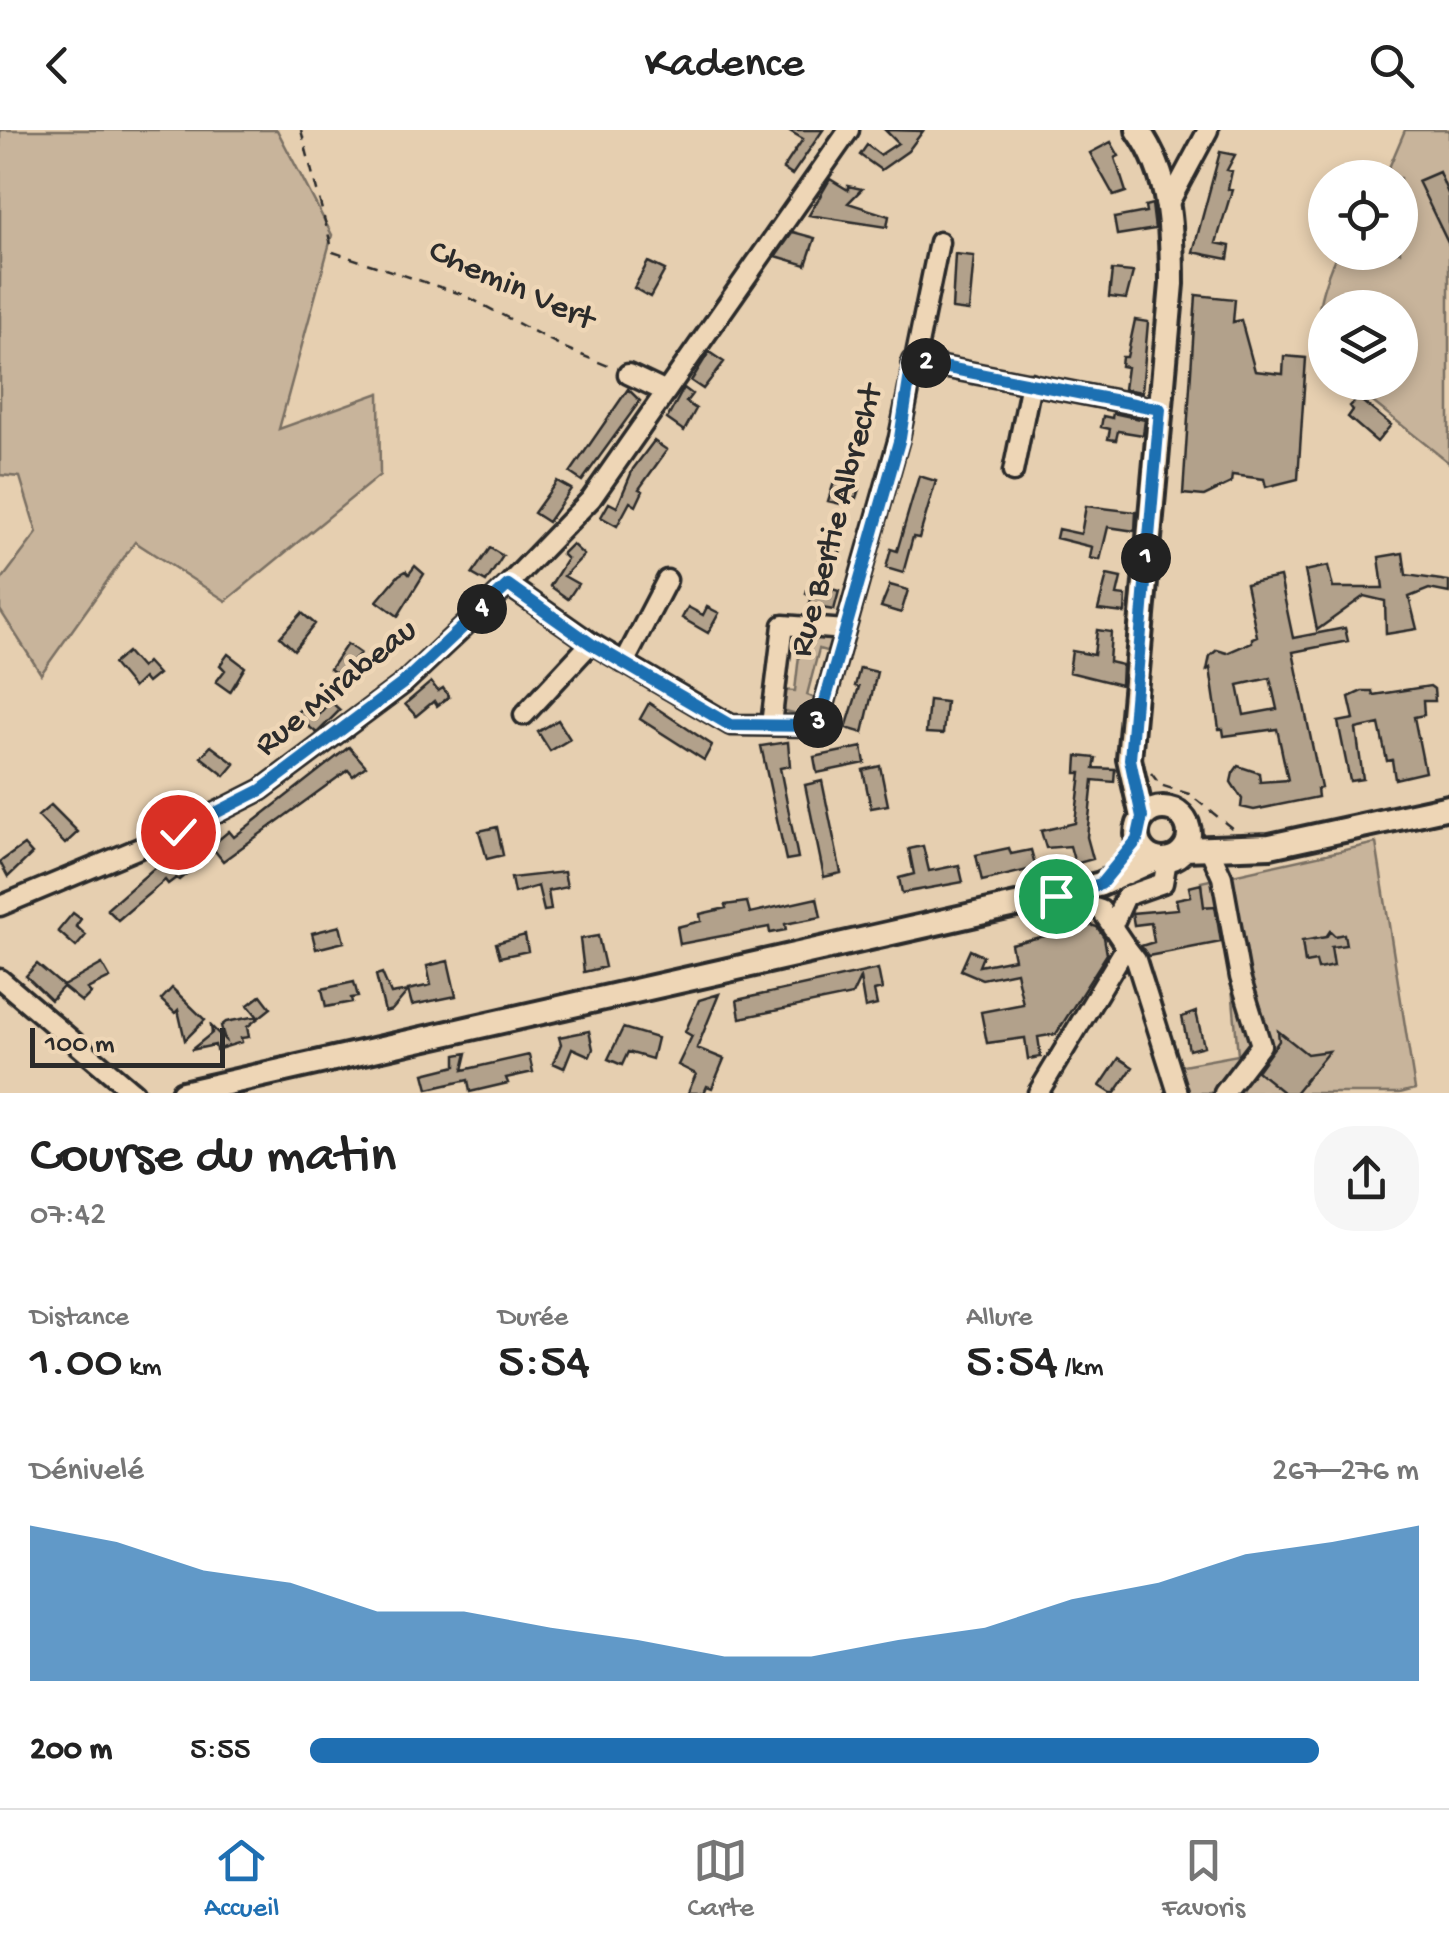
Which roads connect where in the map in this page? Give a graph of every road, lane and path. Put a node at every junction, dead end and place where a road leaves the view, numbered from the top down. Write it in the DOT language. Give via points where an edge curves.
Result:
graph roads {
  1 [pos="301,130"];
  2 [pos="849,130"];
  3 [pos="1138,130"];
  4 [pos="1208,130"];
  5 [pos="1169,203"];
  6 [pos="939,242"];
  7 [pos="912,361"];
  8 [pos="628,374"];
  9 [pos="1031,383"];
  10 [pos="666,392"];
  11 [pos="1160,409"];
  12 [pos="1014,472"];
  13 [pos="667,580"];
  14 [pos="508,585"];
  15 [pos="845,630"];
  16 [pos="591,644"];
  17 [pos="624,663"];
  18 [pos="524,715"];
  19 [pos="771,726"];
  20 [pos="1138,770"];
  21 [pos="1449,807"];
  22 [pos="1147,821"];
  23 [pos="1187,824"];
  24 [pos="1254,846"];
  25 [pos="1209,848"];
  26 [pos="1169,856"];
  27 [pos="1103,883"];
  28 [pos="1056,896"];
  29 [pos="0,906"];
  30 [pos="1101,910"];
  31 [pos="1112,927"];
  32 [pos="1126,947"];
  33 [pos="0,979"];
  34 [pos="134,1093"];
  35 [pos="183,1093"];
  36 [pos="1038,1093"];
  37 [pos="1178,1093"];
  38 [pos="1224,1093"];
  1 -- 8 [label="path, Chemin Vert" via="332,252 464,294"];
  2 -- 10 [label="street, Rue Mirabeau"];
  3 -- 5 [label="main road"];
  4 -- 5 [label="street"];
  5 -- 11 [label="main road" via="1172,284"];
  6 -- 7 [label="street, Rue Bertie Albrecht"];
  7 -- 9 [label="street, Rue Bertie Albrecht"];
  7 -- 15 [label="street, Rue Bertie Albrecht" via="900,438"];
  8 -- 10 [label="street"];
  9 -- 11 [label="street, Rue Bertie Albrecht"];
  9 -- 12 [label="street"];
  10 -- 14 [label="street, Rue Mirabeau" via="591,500"];
  11 -- 20 [label="main road" via="1137,656"];
  13 -- 17 [label="street"];
  14 -- 16 [label="street, Rue Bertie Albrecht"];
  14 -- 29 [label="street, Rue Mirabeau" via="402,684 261,790"];
  15 -- 19 [label="street, Rue Bertie Albrecht" via="818,726"];
  15 -- 19 [label="street" via="784,625"];
  16 -- 17 [label="street, Rue Bertie Albrecht"];
  16 -- 18 [label="street"];
  17 -- 19 [label="street, Rue Bertie Albrecht" via="730,725"];
  20 -- 22 [label="main road"];
  20 -- 24 [label="path" via="1190,794"];
  21 -- 24 [label="main road"];
  22 -- 23 [label="main road" via="1177,812"];
  22 -- 26 [label="main road" via="1144,852"];
  22 -- 27 [label="main road"];
  23 -- 24 [label="main road"];
  23 -- 26 [label="main road"];
  24 -- 25 [label="main road"];
  25 -- 26 [label="main road"];
  25 -- 38 [label="street" via="1222,877 1261,1046"];
  26 -- 27 [label="main road"];
  26 -- 31 [label="street" via="1163,883 1126,896"];
  27 -- 28 [label="main road"];
  27 -- 30 [label="street"];
  28 -- 30 [label="street"];
  28 -- 35 [label="main road"];
  30 -- 31 [label="street"];
  31 -- 32 [label="street"];
  32 -- 36 [label="street"];
  32 -- 37 [label="street" via="1136,960"];
  33 -- 34 [label="street"];
}
